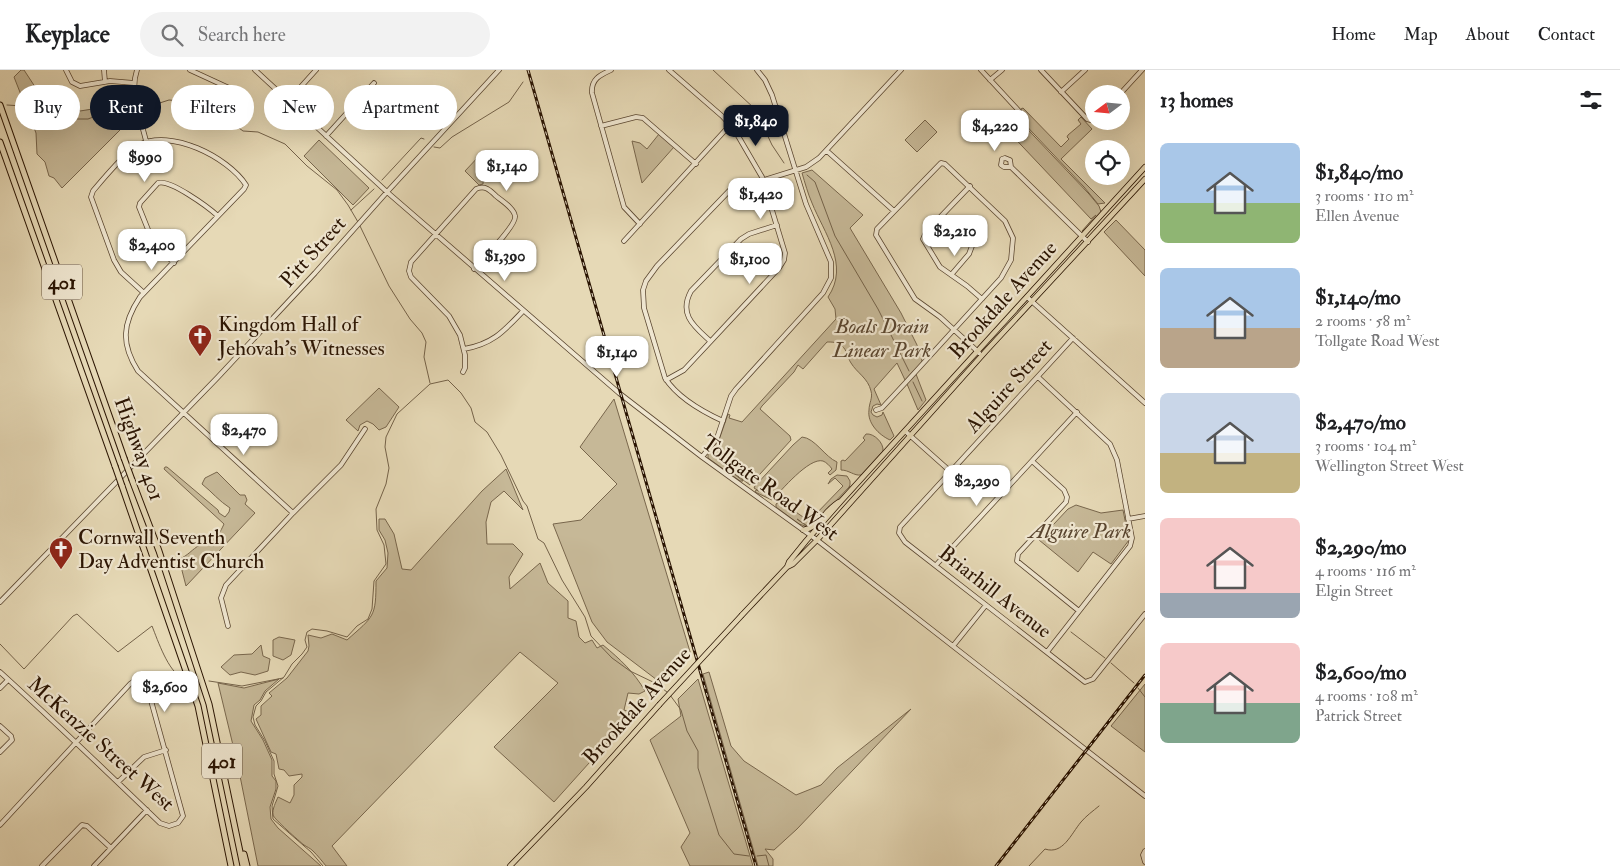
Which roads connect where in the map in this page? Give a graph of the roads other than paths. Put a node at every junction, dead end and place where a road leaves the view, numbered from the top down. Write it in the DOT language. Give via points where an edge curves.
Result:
graph roads {
  1 [pos="66,70"];
  2 [pos="104,70"];
  3 [pos="137,70"];
  4 [pos="190,70"];
  5 [pos="255,70"];
  6 [pos="499,70"];
  7 [pos="611,70"];
  8 [pos="669,70"];
  9 [pos="757,70"];
  10 [pos="900,70"];
  11 [pos="981,70"];
  12 [pos="1002,70"];
  13 [pos="1041,70"];
  14 [pos="1085,70"];
  15 [pos="1142,70"];
  16 [pos="313,71"];
  17 [pos="990,80"];
  18 [pos="105,82"];
  19 [pos="134,83"];
  20 [pos="374,83"];
  21 [pos="223,85"];
  22 [pos="270,85"];
  23 [pos="302,85"];
  24 [pos="1128,85"];
  25 [pos="1061,92"];
  26 [pos="0,105"];
  27 [pos="1019,111"];
  28 [pos="1085,117"];
  29 [pos="730,124"];
  30 [pos="601,126"];
  31 [pos="319,130"];
  32 [pos="326,136"];
  33 [pos="146,141"];
  34 [pos="0,142"];
  35 [pos="827,151"];
  36 [pos="696,164"];
  37 [pos="1011,167"];
  38 [pos="795,170"];
  39 [pos="1143,170"];
  40 [pos="1145,179"];
  41 [pos="763,180"];
  42 [pos="970,186"];
  43 [pos="386,192"];
  44 [pos="894,210"];
  45 [pos="218,216"];
  46 [pos="640,224"];
  47 [pos="778,225"];
  48 [pos="436,235"];
  49 [pos="1082,236"];
  50 [pos="624,240"];
  51 [pos="1088,242"];
  52 [pos="972,246"];
  53 [pos="174,263"];
  54 [pos="474,268"];
  55 [pos="951,275"];
  56 [pos="144,293"];
  57 [pos="1028,297"];
  58 [pos="982,299"];
  59 [pos="1033,302"];
  60 [pos="523,310"];
  61 [pos="954,330"];
  62 [pos="1074,338"];
  63 [pos="710,342"];
  64 [pos="464,349"];
  65 [pos="978,352"];
  66 [pos="982,356"];
  67 [pos="463,372"];
  68 [pos="1038,377"];
  69 [pos="666,380"];
  70 [pos="1145,403"];
  71 [pos="876,410"];
  72 [pos="1077,412"];
  73 [pos="183,413"];
  74 [pos="723,421"];
  75 [pos="366,429"];
  76 [pos="905,431"];
  77 [pos="910,436"];
  78 [pos="702,457"];
  79 [pos="1032,461"];
  80 [pos="951,472"];
  81 [pos="842,500"];
  82 [pos="293,513"];
  83 [pos="1145,516"];
  84 [pos="1128,519"];
  85 [pos="906,520"];
  86 [pos="803,530"];
  87 [pos="812,536"];
  88 [pos="817,540"];
  89 [pos="936,565"];
  90 [pos="787,568"];
  91 [pos="0,602"];
  92 [pos="986,604"];
  93 [pos="1079,611"];
  94 [pos="1145,614"];
  95 [pos="228,626"];
  96 [pos="953,646"];
  97 [pos="1047,652"];
  98 [pos="0,672"];
  99 [pos="8,680"];
  100 [pos="0,688"];
  101 [pos="0,726"];
  102 [pos="76,744"];
  103 [pos="166,750"];
  104 [pos="0,752"];
  105 [pos="118,782"];
  106 [pos="1145,796"];
  107 [pos="147,810"];
  108 [pos="0,825"];
  109 [pos="236,827"];
  110 [pos="111,848"];
  111 [pos="1145,851"];
  112 [pos="1145,862"];
  113 [pos="42,866"];
  114 [pos="94,866"];
  115 [pos="231,866"];
  116 [pos="243,866"];
  117 [pos="247,866"];
  118 [pos="510,866"];
  1 -- 18 [label="street" via="72,82 79,86"];
  2 -- 18 [label="street"];
  3 -- 19 [label="street"];
  4 -- 21 [label="street"];
  5 -- 22 [label="street, Tollgate Road West"];
  6 -- 43 [label="street, Pitt Street"];
  7 -- 30 [label="street" via="596,78 592,87"];
  8 -- 29 [label="street"];
  9 -- 38 [label="street" via="772,95"];
  10 -- 35 [label="street"];
  11 -- 17 [label="street"];
  12 -- 17 [label="street"];
  13 -- 25 [label="street"];
  14 -- 25 [label="street"];
  15 -- 24 [label="street"];
  16 -- 23 [label="street"];
  17 -- 27 [label="street"];
  18 -- 19 [label="street"];
  19 -- 33 [label="street"];
  20 -- 32 [label="street"];
  25 -- 28 [label="street"];
  26 -- 109 [label="highway, Highway 401 / 401, bridge" via="159,551 209,704"];
  29 -- 36 [label="street"];
  29 -- 41 [label="street"];
  30 -- 36 [label="street" via="643,118"];
  30 -- 46 [label="street" via="624,207"];
  31 -- 32 [label="street, Tollgate Road West"];
  32 -- 43 [label="street, Tollgate Road West"];
  33 -- 45 [label="street" via="165,140 195,146 223,161 246,184"];
  33 -- 56 [label="street" via="136,146 109,173 93,191 92,197 114,260"];
  34 -- 115 [label="highway, Highway 401 / 401, bridge" via="198,706"];
  35 -- 38 [label="street" via="811,164"];
  35 -- 44 [label="street"];
  36 -- 46 [label="street"];
  37 -- 49 [label="street"];
  38 -- 41 [label="street"];
  38 -- 74 [label="street" via="831,262 831,278 821,296 736,388"];
  39 -- 49 [label="main road, Brookdale Avenue"];
  40 -- 51 [label="main road, Brookdale Avenue"];
  41 -- 47 [label="street"];
  41 -- 69 [label="street" via="726,194 646,281 644,308"];
  42 -- 44 [label="street" via="940,163"];
  42 -- 55 [label="street" via="923,236 940,267"];
  42 -- 58 [label="street" via="1006,221 1013,238 1013,252 1007,270"];
  43 -- 48 [label="street, Tollgate Road West"];
  43 -- 73 [label="street, Pitt Street" via="315,273"];
  44 -- 61 [label="street" via="877,229 876,235 915,299"];
  45 -- 53 [label="street"];
  45 -- 53 [label="street" via="200,200 165,183 158,183 139,207 153,242"];
  46 -- 50 [label="street"];
  47 -- 63 [label="street" via="785,250 783,262"];
  47 -- 63 [label="street" via="740,239 691,292 687,300 688,317"];
  48 -- 54 [label="street, Tollgate Road West"];
  48 -- 54 [label="street" via="476,189 489,189 512,209 515,219"];
  48 -- 64 [label="street" via="410,264 410,274 449,316"];
  49 -- 51 [label="street"];
  49 -- 57 [label="main road, Brookdale Avenue"];
  51 -- 59 [label="main road, Brookdale Avenue"];
  52 -- 55 [label="street"];
  53 -- 56 [label="street"];
  54 -- 60 [label="street, Tollgate Road West"];
  55 -- 58 [label="street"];
  56 -- 73 [label="street" via="128,319 126,347 138,371"];
  57 -- 59 [label="street"];
  57 -- 65 [label="main road, Brookdale Avenue"];
  58 -- 61 [label="street"];
  59 -- 62 [label="street"];
  59 -- 66 [label="main road, Brookdale Avenue"];
  60 -- 64 [label="street" via="497,337"];
  60 -- 78 [label="street, Tollgate Road West" via="619,393"];
  61 -- 65 [label="street"];
  61 -- 71 [label="street" via="882,408"];
  62 -- 68 [label="street, Alguire Street"];
  62 -- 70 [label="street"];
  63 -- 69 [label="street" via="684,370"];
  64 -- 67 [label="street"];
  65 -- 66 [label="street"];
  65 -- 76 [label="main road, Brookdale Avenue"];
  66 -- 77 [label="main road, Brookdale Avenue"];
  68 -- 72 [label="street"];
  68 -- 80 [label="street, Alguire Street"];
  69 -- 74 [label="street" via="694,406"];
  72 -- 79 [label="street"];
  72 -- 84 [label="street" via="1112,448"];
  73 -- 82 [label="street"];
  73 -- 91 [label="street, Pitt Street"];
  74 -- 78 [label="street" via="715,442"];
  75 -- 82 [label="street" via="341,465"];
  76 -- 77 [label="street"];
  76 -- 81 [label="main road, Brookdale Avenue"];
  77 -- 80 [label="street"];
  77 -- 88 [label="main road, Brookdale Avenue"];
  78 -- 86 [label="street, Tollgate Road West"];
  79 -- 89 [label="street"];
  79 -- 93 [label="street" via="1064,490 1067,497 1066,502 1018,554 1017,561"];
  80 -- 85 [label="street, Alguire Street"];
  81 -- 86 [label="main road" via="814,525"];
  81 -- 87 [label="main road, Brookdale Avenue"];
  82 -- 95 [label="street" via="223,591 220,598"];
  83 -- 84 [label="street"];
  84 -- 93 [label="street" via="1132,538 1130,546"];
  85 -- 89 [label="street, Briarhill Avenue" via="900,527 901,538"];
  86 -- 87 [label="street, Tollgate Road West"];
  87 -- 88 [label="street, Tollgate Road West"];
  87 -- 90 [label="main road, Brookdale Avenue"];
  88 -- 90 [label="main road, Brookdale Avenue"];
  88 -- 96 [label="street, Tollgate Road West"];
  89 -- 92 [label="street, Briarhill Avenue"];
  90 -- 118 [label="main road, Brookdale Avenue, bridge"];
  92 -- 96 [label="street"];
  92 -- 97 [label="street, Briarhill Avenue"];
  93 -- 97 [label="street"];
  94 -- 97 [label="street, Briarhill Avenue" via="1093,679 1087,682"];
  96 -- 106 [label="street, Tollgate Road West"];
  98 -- 99 [label="street, McKenzie Street West"];
  99 -- 100 [label="street"];
  99 -- 102 [label="street, McKenzie Street West"];
  101 -- 104 [label="street" via="12,740"];
  102 -- 103 [label="street" via="139,678 145,683"];
  102 -- 105 [label="street, McKenzie Street West"];
  102 -- 108 [label="street"];
  103 -- 105 [label="street" via="144,757"];
  103 -- 107 [label="street, McKenzie Street West" via="183,816 178,824 169,826 160,823"];
  105 -- 107 [label="street, McKenzie Street West"];
  107 -- 110 [label="street"];
  109 -- 116 [label="highway, Highway 401 / 401"];
  109 -- 117 [label="highway"];
  110 -- 113 [label="street" via="82,825"];
  110 -- 114 [label="street"];
  111 -- 112 [label="street"];
}
